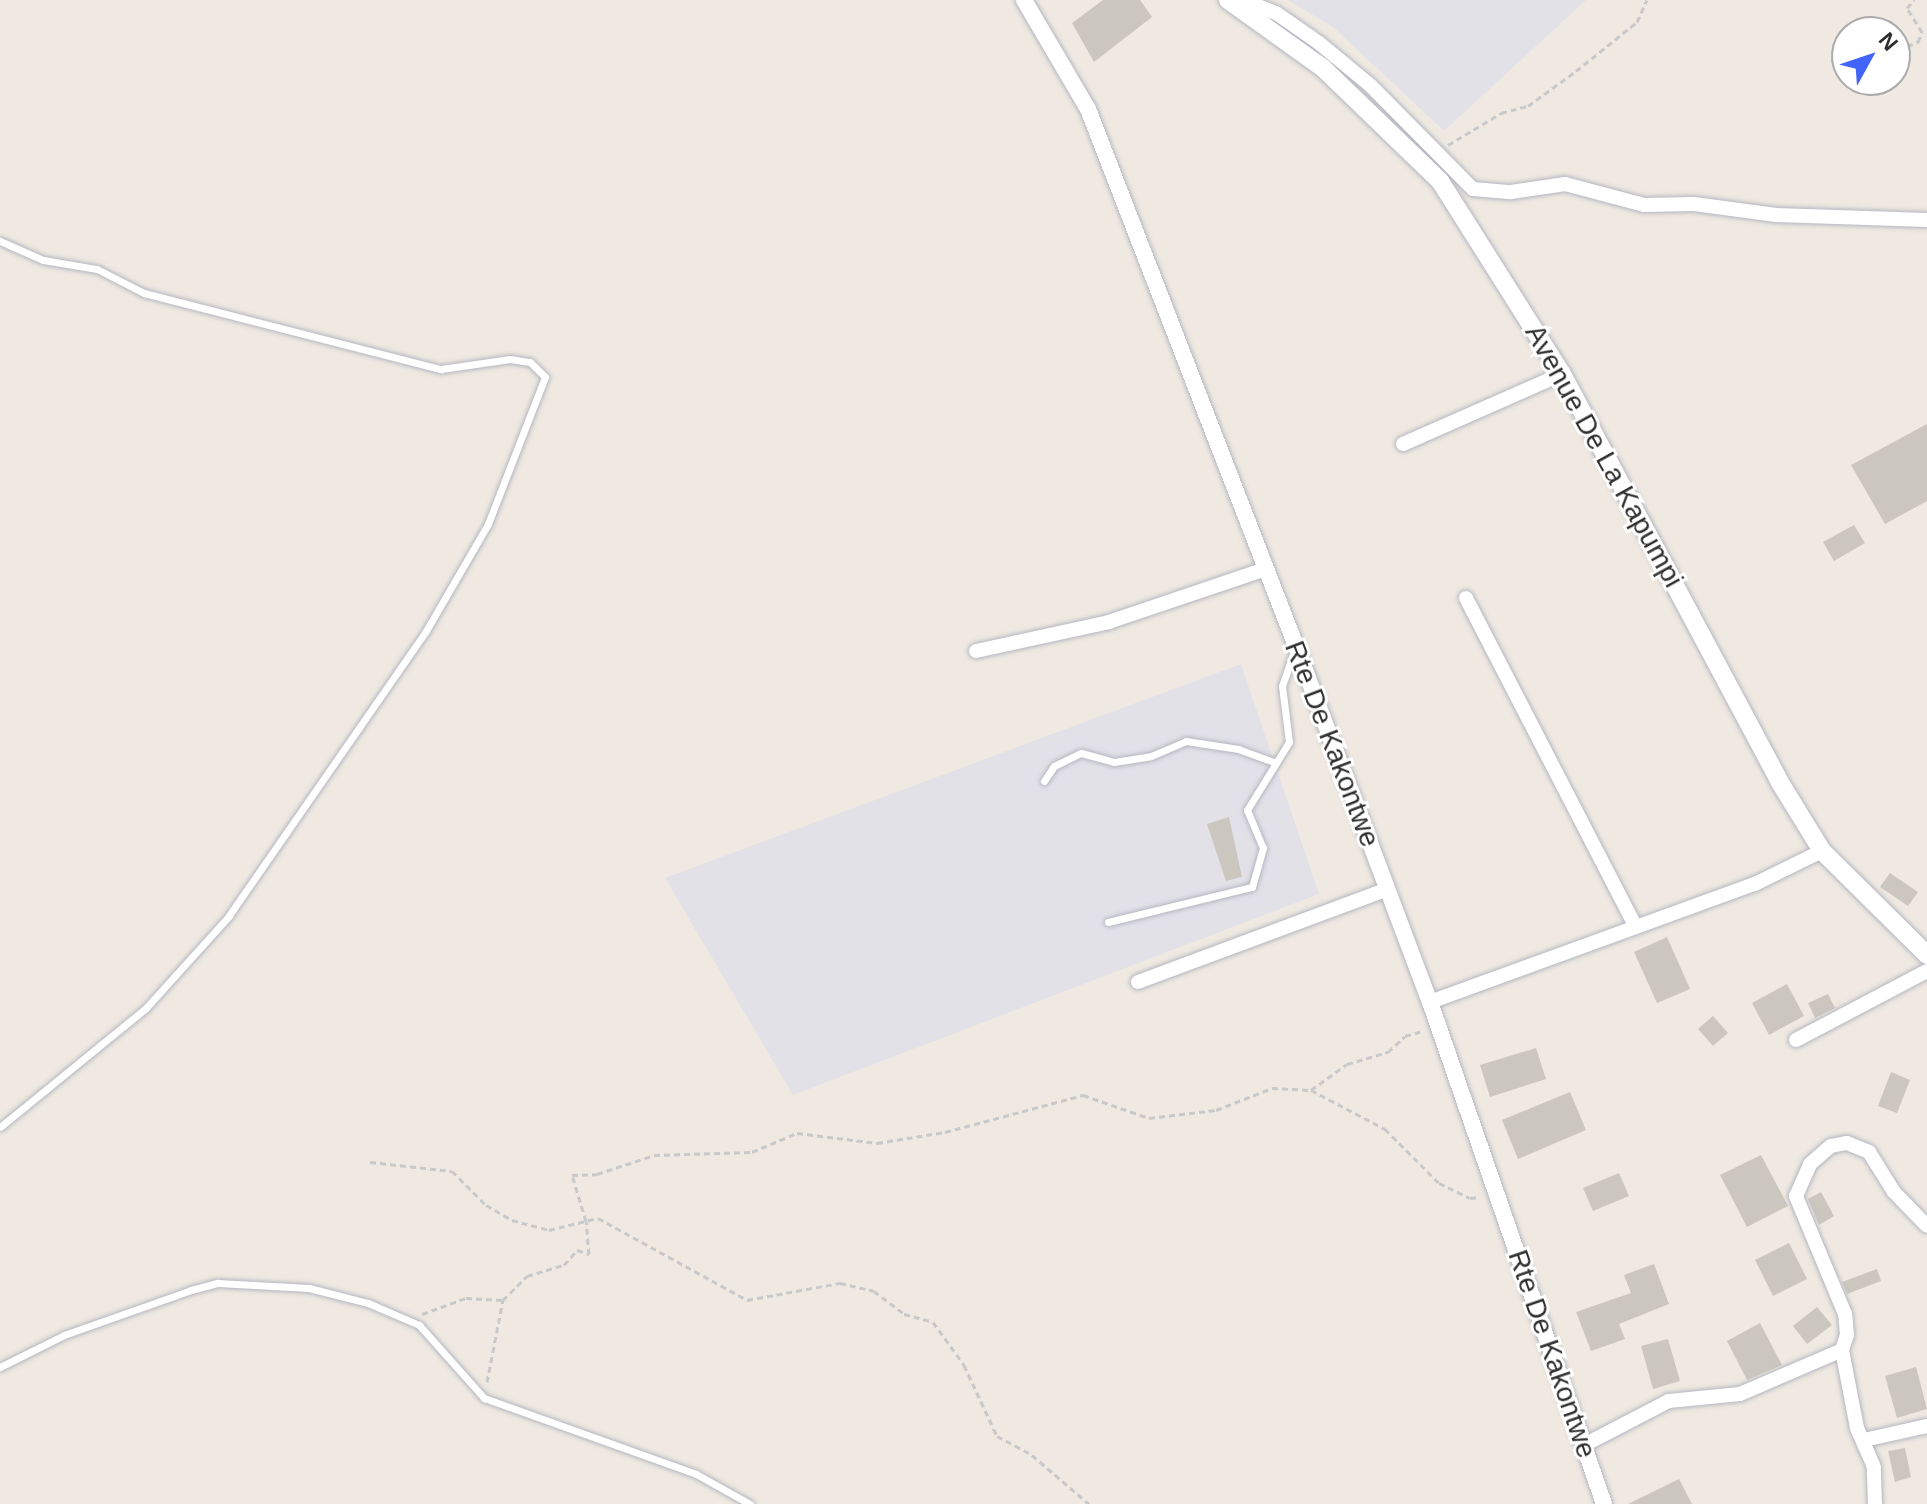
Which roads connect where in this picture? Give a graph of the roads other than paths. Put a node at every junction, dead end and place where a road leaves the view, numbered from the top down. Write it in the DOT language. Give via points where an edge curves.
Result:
graph roads {
  1 [pos="1024,0"];
  2 [pos="1228,0"];
  3 [pos="1243,0"];
  4 [pos="1927,220"];
  5 [pos="0,241"];
  6 [pos="1562,374"];
  7 [pos="1403,444"];
  8 [pos="1263,570"];
  9 [pos="1466,598"];
  10 [pos="1296,646"];
  11 [pos="976,651"];
  12 [pos="1274,762"];
  13 [pos="1044,781"];
  14 [pos="1822,851"];
  15 [pos="1388,889"];
  16 [pos="1108,922"];
  17 [pos="1636,927"];
  18 [pos="1927,955"];
  19 [pos="1927,971"];
  20 [pos="1138,982"];
  21 [pos="1430,1002"];
  22 [pos="1796,1040"];
  23 [pos="0,1127"];
  24 [pos="1927,1226"];
  25 [pos="1842,1350"];
  26 [pos="0,1367"];
  27 [pos="1927,1426"];
  28 [pos="1864,1440"];
  29 [pos="1584,1445"];
  30 [pos="750,1504"];
  31 [pos="1604,1504"];
  32 [pos="1875,1504"];
  1 -- 8 [label="street, Rte De Kakontwe" via="1088,109"];
  2 -- 6 [label="main road, Avenue De La Kapumpi" via="1323,68 1440,181"];
  3 -- 4 [label="street" via="1276,13 1319,43 1473,189 1511,192 1565,184 1644,205"];
  5 -- 23 [label="lane" via="43,260 97,269 144,293 441,369 510,359 530,362 545,377 488,524 426,631 229,916 146,1008"];
  6 -- 7 [label="street"];
  6 -- 14 [label="main road, Avenue De La Kapumpi" via="1779,781"];
  8 -- 10 [label="street, Rte De Kakontwe"];
  8 -- 11 [label="street" via="1109,622"];
  9 -- 17 [label="street"];
  10 -- 12 [label="lane" via="1282,686 1289,742"];
  10 -- 15 [label="street, Rte De Kakontwe"];
  12 -- 13 [label="lane" via="1238,749 1186,741 1151,756 1114,762 1081,753 1054,766"];
  12 -- 16 [label="lane" via="1247,810 1263,848 1252,887"];
  14 -- 17 [label="street" via="1755,884"];
  14 -- 18 [label="main road, Avenue De La Kapumpi"];
  15 -- 20 [label="street"];
  15 -- 21 [label="street, Rte De Kakontwe"];
  17 -- 21 [label="street"];
  19 -- 22 [label="street"];
  21 -- 29 [label="street, Rte De Kakontwe"];
  24 -- 25 [label="street" via="1894,1192 1869,1152 1847,1143 1831,1146 1810,1164 1796,1196 1845,1314"];
  25 -- 28 [label="street"];
  25 -- 29 [label="street" via="1740,1394 1669,1401"];
  26 -- 30 [label="lane" via="64,1335 218,1283 309,1288 409,1319 431,1334 484,1398 696,1474"];
  27 -- 28 [label="street"];
  28 -- 32 [label="street" via="1874,1467"];
  29 -- 31 [label="street, Rte De Kakontwe"];
}
